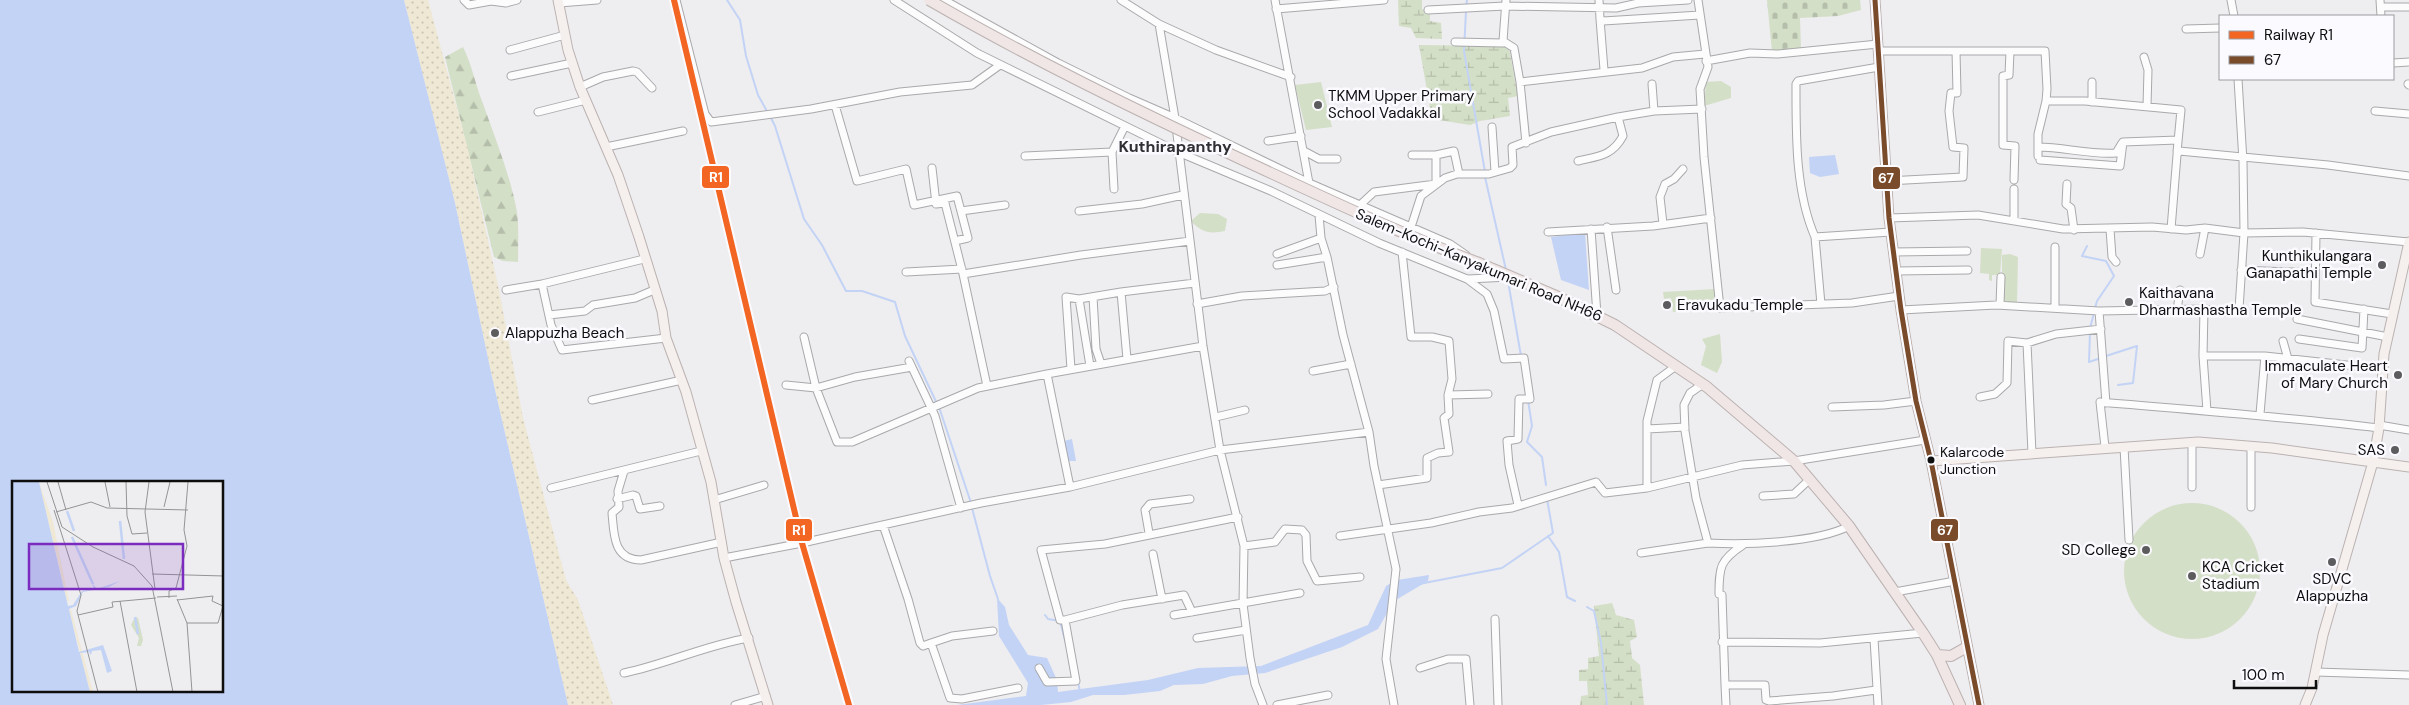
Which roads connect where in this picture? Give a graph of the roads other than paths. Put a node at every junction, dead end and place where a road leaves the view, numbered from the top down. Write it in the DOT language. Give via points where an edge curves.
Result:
graph roads {
  1 [pos="464,0"];
  2 [pos="517,0"];
  3 [pos="597,0"];
  4 [pos="676,0"];
  5 [pos="894,0"];
  6 [pos="929,0"];
  7 [pos="944,0"];
  8 [pos="1121,0"];
  9 [pos="1275,0"];
  10 [pos="1384,0"];
  11 [pos="1599,0"];
  12 [pos="1688,0"];
  13 [pos="1698,0"];
  14 [pos="1875,0"];
  15 [pos="2231,0"];
  16 [pos="558,2"];
  17 [pos="1311,3"];
  18 [pos="1505,3"];
  19 [pos="1491,4"];
  20 [pos="2380,4"];
  21 [pos="2409,7"];
  22 [pos="1600,8"];
  23 [pos="1276,9"];
  24 [pos="1428,10"];
  25 [pos="1700,15"];
  26 [pos="2234,15"];
  27 [pos="1600,19"];
  28 [pos="1159,24"];
  29 [pos="2219,28"];
  30 [pos="2186,29"];
  31 [pos="565,35"];
  32 [pos="1460,43"];
  33 [pos="1503,43"];
  34 [pos="1878,48"];
  35 [pos="510,50"];
  36 [pos="1956,51"];
  37 [pos="2010,51"];
  38 [pos="1706,57"];
  39 [pos="2144,58"];
  40 [pos="2394,62"];
  41 [pos="2409,62"];
  42 [pos="572,63"];
  43 [pos="1000,65"];
  44 [pos="1879,67"];
  45 [pos="1604,70"];
  46 [pos="511,76"];
  47 [pos="1290,77"];
  48 [pos="2238,80"];
  49 [pos="1520,82"];
  50 [pos="2092,82"];
  51 [pos="1652,84"];
  52 [pos="580,87"];
  53 [pos="652,88"];
  54 [pos="586,100"];
  55 [pos="2046,101"];
  56 [pos="2092,102"];
  57 [pos="835,105"];
  58 [pos="2147,106"];
  59 [pos="1702,109"];
  60 [pos="1654,111"];
  61 [pos="538,112"];
  62 [pos="2375,112"];
  63 [pos="2409,114"];
  64 [pos="1618,117"];
  65 [pos="1175,118"];
  66 [pos="1125,126"];
  67 [pos="1492,126"];
  68 [pos="683,131"];
  69 [pos="1301,136"];
  70 [pos="2178,140"];
  71 [pos="1268,141"];
  72 [pos="1526,142"];
  73 [pos="2123,142"];
  74 [pos="606,147"];
  75 [pos="2038,147"];
  76 [pos="1304,151"];
  77 [pos="1112,152"];
  78 [pos="1178,152"];
  79 [pos="2177,152"];
  80 [pos="1412,155"];
  81 [pos="1436,155"];
  82 [pos="1025,156"];
  83 [pos="2242,158"];
  84 [pos="1337,159"];
  85 [pos="1578,161"];
  86 [pos="932,168"];
  87 [pos="1683,168"];
  88 [pos="1492,173"];
  89 [pos="1459,174"];
  90 [pos="2409,176"];
  91 [pos="2014,180"];
  92 [pos="1886,181"];
  93 [pos="1309,183"];
  94 [pos="1436,184"];
  95 [pos="2067,184"];
  96 [pos="1114,189"];
  97 [pos="2014,189"];
  98 [pos="1183,196"];
  99 [pos="936,200"];
  100 [pos="1005,205"];
  101 [pos="1360,205"];
  102 [pos="961,211"];
  103 [pos="1079,211"];
  104 [pos="1319,215"];
  105 [pos="1711,218"];
  106 [pos="1889,218"];
  107 [pos="2014,219"];
  108 [pos="1663,224"];
  109 [pos="1607,227"];
  110 [pos="1411,228"];
  111 [pos="2205,228"];
  112 [pos="2110,229"];
  113 [pos="2172,229"];
  114 [pos="1591,230"];
  115 [pos="2074,230"];
  116 [pos="1548,232"];
  117 [pos="1891,232"];
  118 [pos="2244,233"];
  119 [pos="2316,233"];
  120 [pos="1815,237"];
  121 [pos="1321,238"];
  122 [pos="955,241"];
  123 [pos="1190,241"];
  124 [pos="2408,246"];
  125 [pos="2055,247"];
  126 [pos="1967,251"];
  127 [pos="1402,252"];
  128 [pos="1893,252"];
  129 [pos="1277,254"];
  130 [pos="2200,254"];
  131 [pos="1327,257"];
  132 [pos="644,259"];
  133 [pos="2116,262"];
  134 [pos="1479,263"];
  135 [pos="1277,265"];
  136 [pos="1968,270"];
  137 [pos="2241,270"];
  138 [pos="962,271"];
  139 [pos="1896,271"];
  140 [pos="906,272"];
  141 [pos="2315,273"];
  142 [pos="1511,277"];
  143 [pos="2001,277"];
  144 [pos="1467,279"];
  145 [pos="1195,283"];
  146 [pos="542,284"];
  147 [pos="1334,287"];
  148 [pos="506,290"];
  149 [pos="654,290"];
  150 [pos="1616,290"];
  151 [pos="2180,290"];
  152 [pos="1121,292"];
  153 [pos="1899,296"];
  154 [pos="1093,297"];
  155 [pos="1079,299"];
  156 [pos="1197,304"];
  157 [pos="1821,304"];
  158 [pos="2000,305"];
  159 [pos="2055,308"];
  160 [pos="2204,309"];
  161 [pos="2364,309"];
  162 [pos="1901,310"];
  163 [pos="2177,310"];
  164 [pos="2099,311"];
  165 [pos="2392,314"];
  166 [pos="1598,315"];
  167 [pos="549,316"];
  168 [pos="2297,319"];
  169 [pos="2101,330"];
  170 [pos="2362,332"];
  171 [pos="804,337"];
  172 [pos="2388,337"];
  173 [pos="666,338"];
  174 [pos="2299,339"];
  175 [pos="2283,341"];
  176 [pos="2027,343"];
  177 [pos="1203,346"];
  178 [pos="2203,356"];
  179 [pos="2265,356"];
  180 [pos="1126,359"];
  181 [pos="2288,359"];
  182 [pos="1101,364"];
  183 [pos="1351,364"];
  184 [pos="1090,366"];
  185 [pos="1676,366"];
  186 [pos="1071,369"];
  187 [pos="2382,369"];
  188 [pos="1313,371"];
  189 [pos="1047,374"];
  190 [pos="682,380"];
  191 [pos="1703,384"];
  192 [pos="786,385"];
  193 [pos="987,386"];
  194 [pos="816,388"];
  195 [pos="1488,394"];
  196 [pos="1448,395"];
  197 [pos="1980,398"];
  198 [pos="592,400"];
  199 [pos="1916,400"];
  200 [pos="2106,403"];
  201 [pos="1832,407"];
  202 [pos="932,408"];
  203 [pos="1245,410"];
  204 [pos="2207,411"];
  205 [pos="2260,414"];
  206 [pos="1216,417"];
  207 [pos="2379,426"];
  208 [pos="1685,428"];
  209 [pos="1647,429"];
  210 [pos="2409,430"];
  211 [pos="1369,432"];
  212 [pos="1925,440"];
  213 [pos="2192,442"];
  214 [pos="2251,446"];
  215 [pos="2124,447"];
  216 [pos="2105,448"];
  217 [pos="1220,450"];
  218 [pos="701,451"];
  219 [pos="2032,453"];
  220 [pos="1794,461"];
  221 [pos="1931,461"];
  222 [pos="2373,462"];
  223 [pos="2409,466"];
  224 [pos="624,471"];
  225 [pos="1694,476"];
  226 [pos="1810,479"];
  227 [pos="1378,484"];
  228 [pos="764,485"];
  229 [pos="1070,487"];
  230 [pos="551,488"];
  231 [pos="1647,488"];
  232 [pos="2192,488"];
  233 [pos="1763,496"];
  234 [pos="617,499"];
  235 [pos="1190,499"];
  236 [pos="714,500"];
  237 [pos="1518,505"];
  238 [pos="660,506"];
  239 [pos="2251,507"];
  240 [pos="961,508"];
  241 [pos="1238,517"];
  242 [pos="883,525"];
  243 [pos="1849,526"];
  244 [pos="1387,528"];
  245 [pos="1149,533"];
  246 [pos="1340,536"];
  247 [pos="2129,540"];
  248 [pos="722,542"];
  249 [pos="1708,543"];
  250 [pos="1744,545"];
  251 [pos="1244,546"];
  252 [pos="1641,553"];
  253 [pos="1153,554"];
  254 [pos="724,558"];
  255 [pos="1360,577"];
  256 [pos="1955,581"];
  257 [pos="1895,592"];
  258 [pos="1300,593"];
  259 [pos="1162,598"];
  260 [pos="1243,604"];
  261 [pos="1192,612"];
  262 [pos="1174,615"];
  263 [pos="1495,619"];
  264 [pos="1065,620"];
  265 [pos="1246,630"];
  266 [pos="993,631"];
  267 [pos="1923,633"];
  268 [pos="749,638"];
  269 [pos="1197,638"];
  270 [pos="1874,639"];
  271 [pos="1722,642"];
  272 [pos="931,643"];
  273 [pos="1967,647"];
  274 [pos="1938,655"];
  275 [pos="1039,668"];
  276 [pos="1420,668"];
  277 [pos="2316,672"];
  278 [pos="624,674"];
  279 [pos="2409,674"];
  280 [pos="1725,685"];
  281 [pos="1018,688"];
  282 [pos="1876,690"];
  283 [pos="1328,696"];
  284 [pos="767,701"];
  285 [pos="735,705"];
  286 [pos="1263,705"];
  287 [pos="1277,705"];
  288 [pos="1394,705"];
  289 [pos="1470,705"];
  290 [pos="1498,705"];
  291 [pos="1726,705"];
  292 [pos="1878,705"];
  293 [pos="1954,705"];
  294 [pos="1960,705"];
  295 [pos="1979,705"];
  296 [pos="2305,705"];
  1 -- 2 [label="street" via="469,5"];
  3 -- 16 [label="street"];
  4 -- 57 [label="street" via="708,120 716,123"];
  5 -- 43 [label="street"];
  6 -- 134 [label="highway, Salem-Kochi-Kanyakumari Road NH66, bridge" via="1012,48 1176,129 1370,219"];
  7 -- 65 [label="street" via="1058,63"];
  8 -- 28 [label="street"];
  9 -- 23 [label="street"];
  10 -- 17 [label="street"];
  11 -- 22 [label="street"];
  12 -- 22 [label="street"];
  13 -- 25 [label="street"];
  14 -- 34 [label="main road"];
  15 -- 26 [label="street"];
  16 -- 31 [label="main road"];
  17 -- 23 [label="street"];
  18 -- 19 [label="street"];
  18 -- 22 [label="street"];
  18 -- 33 [label="street"];
  19 -- 24 [label="street" via="1465,9"];
  20 -- 21 [label="street"];
  22 -- 27 [label="street"];
  23 -- 47 [label="street"];
  25 -- 27 [label="street"];
  25 -- 38 [label="street"];
  27 -- 45 [label="street"];
  28 -- 47 [label="street" via="1216,50"];
  28 -- 65 [label="street"];
  29 -- 30 [label="street"];
  31 -- 35 [label="street"];
  31 -- 42 [label="main road"];
  32 -- 33 [label="street"];
  33 -- 49 [label="street" via="1514,48"];
  34 -- 36 [label="street"];
  34 -- 38 [label="street"];
  34 -- 44 [label="main road"];
  36 -- 37 [label="street"];
  36 -- 92 [label="street" via="1957,93 1951,94 1949,110 1953,147 1964,148 1963,177"];
  37 -- 55 [label="street" via="2045,51"];
  37 -- 91 [label="street" via="2009,75 2003,76 2003,145 2015,146"];
  38 -- 45 [label="street" via="1673,57 1642,68"];
  38 -- 59 [label="street" via="1707,71 1700,89"];
  39 -- 58 [label="street" via="2148,70"];
  40 -- 41 [label="street"];
  42 -- 46 [label="street"];
  42 -- 52 [label="main road"];
  43 -- 57 [label="street" via="972,85 900,92"];
  43 -- 66 [label="street"];
  44 -- 92 [label="main road"];
  44 -- 120 [label="street" via="1802,79 1796,84 1800,176 1808,221"];
  45 -- 49 [label="street"];
  47 -- 69 [label="street"];
  48 -- 83 [label="street"];
  49 -- 72 [label="street"];
  50 -- 56 [label="street"];
  51 -- 60 [label="street"];
  52 -- 53 [label="street" via="608,75 633,71"];
  52 -- 54 [label="main road"];
  54 -- 61 [label="street"];
  54 -- 74 [label="main road"];
  55 -- 56 [label="street"];
  55 -- 75 [label="street"];
  56 -- 58 [label="street"];
  57 -- 99 [label="street" via="857,181 906,168 914,205"];
  58 -- 70 [label="street" via="2181,110"];
  59 -- 60 [label="street"];
  59 -- 105 [label="street"];
  60 -- 64 [label="street"];
  62 -- 63 [label="street"];
  64 -- 72 [label="street" via="1551,132"];
  64 -- 85 [label="street" via="1623,136 1616,149"];
  65 -- 78 [label="street"];
  65 -- 93 [label="street"];
  66 -- 77 [label="street"];
  66 -- 78 [label="street"];
  67 -- 88 [label="street"];
  68 -- 74 [label="street"];
  69 -- 71 [label="street"];
  69 -- 76 [label="street"];
  70 -- 73 [label="street"];
  70 -- 79 [label="street"];
  72 -- 88 [label="street" via="1512,147 1513,165 1510,168"];
  73 -- 75 [label="street" via="2116,153 2103,154"];
  73 -- 75 [label="street" via="2120,166 2039,158"];
  74 -- 132 [label="main road"];
  76 -- 84 [label="street" via="1319,159"];
  76 -- 93 [label="street"];
  77 -- 82 [label="street"];
  77 -- 96 [label="street"];
  78 -- 98 [label="street"];
  78 -- 104 [label="street"];
  79 -- 83 [label="street"];
  79 -- 113 [label="street"];
  80 -- 81 [label="street"];
  81 -- 89 [label="street" via="1454,151"];
  81 -- 94 [label="street"];
  83 -- 90 [label="street"];
  83 -- 118 [label="street"];
  86 -- 99 [label="street"];
  87 -- 108 [label="street" via="1665,184 1660,197"];
  88 -- 89 [label="street"];
  89 -- 94 [label="street"];
  92 -- 106 [label="main road"];
  93 -- 101 [label="street"];
  94 -- 101 [label="street" via="1374,192"];
  94 -- 110 [label="street" via="1421,196"];
  95 -- 115 [label="street" via="2066,204 2071,208"];
  97 -- 107 [label="street"];
  98 -- 103 [label="street"];
  98 -- 123 [label="street"];
  99 -- 102 [label="street" via="958,196"];
  99 -- 122 [label="street" via="937,205 945,203"];
  100 -- 102 [label="street"];
  101 -- 110 [label="street"];
  102 -- 122 [label="street" via="968,238"];
  104 -- 121 [label="street"];
  104 -- 127 [label="street"];
  105 -- 108 [label="street"];
  105 -- 157 [label="street" via="1720,308"];
  106 -- 107 [label="street" via="1978,215"];
  106 -- 117 [label="main road"];
  107 -- 115 [label="street"];
  108 -- 109 [label="street"];
  109 -- 114 [label="street"];
  109 -- 150 [label="street"];
  110 -- 134 [label="street" via="1450,244"];
  111 -- 113 [label="street"];
  111 -- 118 [label="street"];
  111 -- 130 [label="street"];
  112 -- 113 [label="street"];
  112 -- 115 [label="street"];
  112 -- 133 [label="street" via="2112,257"];
  114 -- 116 [label="street"];
  114 -- 166 [label="street"];
  117 -- 120 [label="street"];
  117 -- 128 [label="main road"];
  118 -- 119 [label="street"];
  118 -- 137 [label="street"];
  119 -- 124 [label="street"];
  119 -- 141 [label="street"];
  120 -- 157 [label="street"];
  121 -- 129 [label="street"];
  121 -- 131 [label="street"];
  122 -- 138 [label="street"];
  123 -- 138 [label="street"];
  123 -- 145 [label="street"];
  124 -- 165 [label="main road"];
  125 -- 159 [label="street"];
  126 -- 128 [label="street"];
  127 -- 144 [label="street"];
  127 -- 196 [label="street" via="1411,337 1449,341 1452,379"];
  128 -- 139 [label="main road"];
  131 -- 135 [label="street"];
  131 -- 147 [label="street"];
  132 -- 146 [label="street"];
  132 -- 149 [label="main road"];
  134 -- 142 [label="highway, Salem-Kochi-Kanyakumari Road NH66"];
  136 -- 139 [label="street"];
  137 -- 141 [label="street"];
  137 -- 160 [label="street" via="2239,309 2223,312"];
  138 -- 140 [label="street"];
  138 -- 193 [label="street"];
  139 -- 153 [label="main road"];
  141 -- 161 [label="street" via="2316,302"];
  142 -- 144 [label="street"];
  142 -- 166 [label="highway, Salem-Kochi-Kanyakumari Road NH66"];
  143 -- 158 [label="street"];
  144 -- 237 [label="street" via="1487,294 1504,359 1524,358 1530,399 1519,399 1518,439 1507,440"];
  145 -- 152 [label="street"];
  145 -- 156 [label="street"];
  146 -- 148 [label="street"];
  146 -- 167 [label="street"];
  147 -- 156 [label="street"];
  147 -- 183 [label="street"];
  149 -- 167 [label="street" via="635,298 593,305 585,311"];
  149 -- 173 [label="main road" via="662,311"];
  151 -- 163 [label="street"];
  152 -- 154 [label="street"];
  152 -- 180 [label="street"];
  153 -- 157 [label="street"];
  153 -- 162 [label="main road"];
  154 -- 155 [label="street"];
  154 -- 182 [label="street" via="1096,349"];
  155 -- 184 [label="street"];
  155 -- 186 [label="street" via="1066,297"];
  156 -- 177 [label="street"];
  158 -- 159 [label="street"];
  158 -- 162 [label="street"];
  159 -- 164 [label="street"];
  160 -- 163 [label="street"];
  160 -- 178 [label="street"];
  161 -- 165 [label="street"];
  161 -- 170 [label="street"];
  162 -- 199 [label="main road"];
  163 -- 164 [label="street"];
  164 -- 169 [label="street"];
  165 -- 172 [label="main road"];
  166 -- 185 [label="highway, Salem-Kochi-Kanyakumari Road NH66"];
  167 -- 173 [label="street" via="562,350"];
  168 -- 170 [label="street"];
  169 -- 176 [label="street" via="2056,334"];
  169 -- 200 [label="street"];
  170 -- 172 [label="street"];
  170 -- 174 [label="street" via="2362,348"];
  171 -- 194 [label="street"];
  172 -- 187 [label="main road"];
  173 -- 190 [label="main road"];
  175 -- 181 [label="street"];
  176 -- 197 [label="street" via="2008,341 2007,383 1995,394"];
  176 -- 219 [label="street"];
  177 -- 180 [label="street"];
  177 -- 206 [label="street"];
  178 -- 179 [label="street"];
  178 -- 204 [label="street"];
  179 -- 181 [label="street"];
  179 -- 205 [label="street"];
  180 -- 182 [label="street"];
  181 -- 187 [label="street"];
  182 -- 184 [label="street"];
  183 -- 188 [label="street"];
  183 -- 211 [label="street"];
  184 -- 186 [label="street"];
  185 -- 191 [label="highway, Salem-Kochi-Kanyakumari Road NH66"];
  185 -- 209 [label="street" via="1657,380"];
  186 -- 189 [label="street"];
  187 -- 207 [label="main road"];
  189 -- 193 [label="street"];
  189 -- 229 [label="street"];
  190 -- 198 [label="street"];
  190 -- 218 [label="main road"];
  191 -- 208 [label="street" via="1686,398"];
  191 -- 220 [label="highway, Salem-Kochi-Kanyakumari Road NH66"];
  192 -- 194 [label="street"];
  193 -- 202 [label="street"];
  194 -- 202 [label="street" via="911,364"];
  194 -- 202 [label="street" via="837,442 852,442"];
  195 -- 196 [label="street"];
  196 -- 227 [label="street" via="1449,414 1444,418 1449,452 1427,458 1427,478"];
  199 -- 201 [label="street"];
  199 -- 212 [label="main road"];
  200 -- 204 [label="street"];
  200 -- 216 [label="street" via="2100,402"];
  202 -- 240 [label="street"];
  203 -- 206 [label="street"];
  204 -- 205 [label="street"];
  205 -- 207 [label="street"];
  206 -- 217 [label="street"];
  207 -- 210 [label="street"];
  207 -- 222 [label="main road"];
  208 -- 209 [label="street"];
  208 -- 225 [label="street"];
  209 -- 231 [label="street"];
  211 -- 217 [label="street"];
  211 -- 227 [label="street"];
  212 -- 220 [label="street"];
  212 -- 221 [label="main road"];
  213 -- 214 [label="main road"];
  213 -- 215 [label="main road"];
  213 -- 232 [label="street"];
  214 -- 222 [label="main road"];
  214 -- 239 [label="street"];
  215 -- 216 [label="main road"];
  215 -- 247 [label="street"];
  216 -- 219 [label="main road"];
  217 -- 229 [label="street"];
  217 -- 241 [label="street"];
  218 -- 224 [label="street"];
  218 -- 236 [label="main road"];
  219 -- 221 [label="main road"];
  220 -- 225 [label="street" via="1742,465"];
  220 -- 226 [label="highway, Salem-Kochi-Kanyakumari Road NH66"];
  221 -- 256 [label="main road"];
  222 -- 223 [label="main road"];
  222 -- 277 [label="main road" via="2325,629"];
  224 -- 230 [label="street"];
  224 -- 234 [label="street"];
  225 -- 231 [label="street"];
  225 -- 249 [label="street" via="1696,498"];
  226 -- 233 [label="street" via="1794,494"];
  226 -- 243 [label="highway, Salem-Kochi-Kanyakumari Road NH66"];
  227 -- 244 [label="street"];
  228 -- 236 [label="street"];
  229 -- 240 [label="street"];
  231 -- 237 [label="street" via="1605,493 1596,482"];
  234 -- 238 [label="street" via="633,495 640,509"];
  234 -- 248 [label="street" via="619,507 612,513 615,543 618,550 632,559 641,560"];
  235 -- 245 [label="street" via="1150,504 1145,510"];
  236 -- 248 [label="main road"];
  237 -- 244 [label="street" via="1431,523"];
  240 -- 242 [label="street"];
  241 -- 245 [label="street"];
  241 -- 251 [label="street"];
  242 -- 254 [label="street"];
  242 -- 272 [label="street" via="920,643 923,646"];
  243 -- 250 [label="street" via="1829,534"];
  243 -- 257 [label="highway, Salem-Kochi-Kanyakumari Road NH66"];
  244 -- 246 [label="street"];
  244 -- 288 [label="street" via="1396,569 1386,659"];
  245 -- 264 [label="street" via="1105,544 1041,550 1060,620"];
  248 -- 254 [label="main road"];
  249 -- 250 [label="street"];
  249 -- 252 [label="street"];
  250 -- 271 [label="street" via="1729,554 1719,569"];
  251 -- 255 [label="street" via="1275,542 1285,529 1302,530 1306,535 1307,561 1317,581"];
  251 -- 260 [label="street"];
  253 -- 259 [label="street"];
  254 -- 268 [label="main road"];
  256 -- 257 [label="street"];
  256 -- 273 [label="main road"];
  257 -- 267 [label="highway, Salem-Kochi-Kanyakumari Road NH66"];
  258 -- 260 [label="street"];
  259 -- 261 [label="street" via="1184,595"];
  259 -- 264 [label="street"];
  260 -- 261 [label="street"];
  260 -- 265 [label="street"];
  261 -- 262 [label="street"];
  263 -- 290 [label="street"];
  264 -- 275 [label="street" via="1076,681 1047,682"];
  265 -- 269 [label="street"];
  265 -- 286 [label="street" via="1255,684"];
  266 -- 272 [label="street" via="952,636"];
  267 -- 270 [label="street"];
  267 -- 274 [label="highway, Salem-Kochi-Kanyakumari Road NH66"];
  267 -- 293 [label="highway"];
  268 -- 278 [label="street"];
  268 -- 284 [label="main road"];
  270 -- 271 [label="street" via="1820,643"];
  270 -- 282 [label="street"];
  271 -- 280 [label="street"];
  272 -- 281 [label="street" via="950,698 962,699"];
  273 -- 274 [label="highway" via="1951,656"];
  273 -- 295 [label="main road"];
  274 -- 294 [label="highway, Salem-Kochi-Kanyakumari Road NH66"];
  276 -- 289 [label="street" via="1448,659 1466,659"];
  277 -- 279 [label="street"];
  277 -- 296 [label="main road"];
  280 -- 282 [label="street" via="1765,685 1766,700 1769,701"];
  280 -- 291 [label="street"];
  282 -- 292 [label="street"];
  283 -- 287 [label="street"];
  284 -- 285 [label="street"];
}
